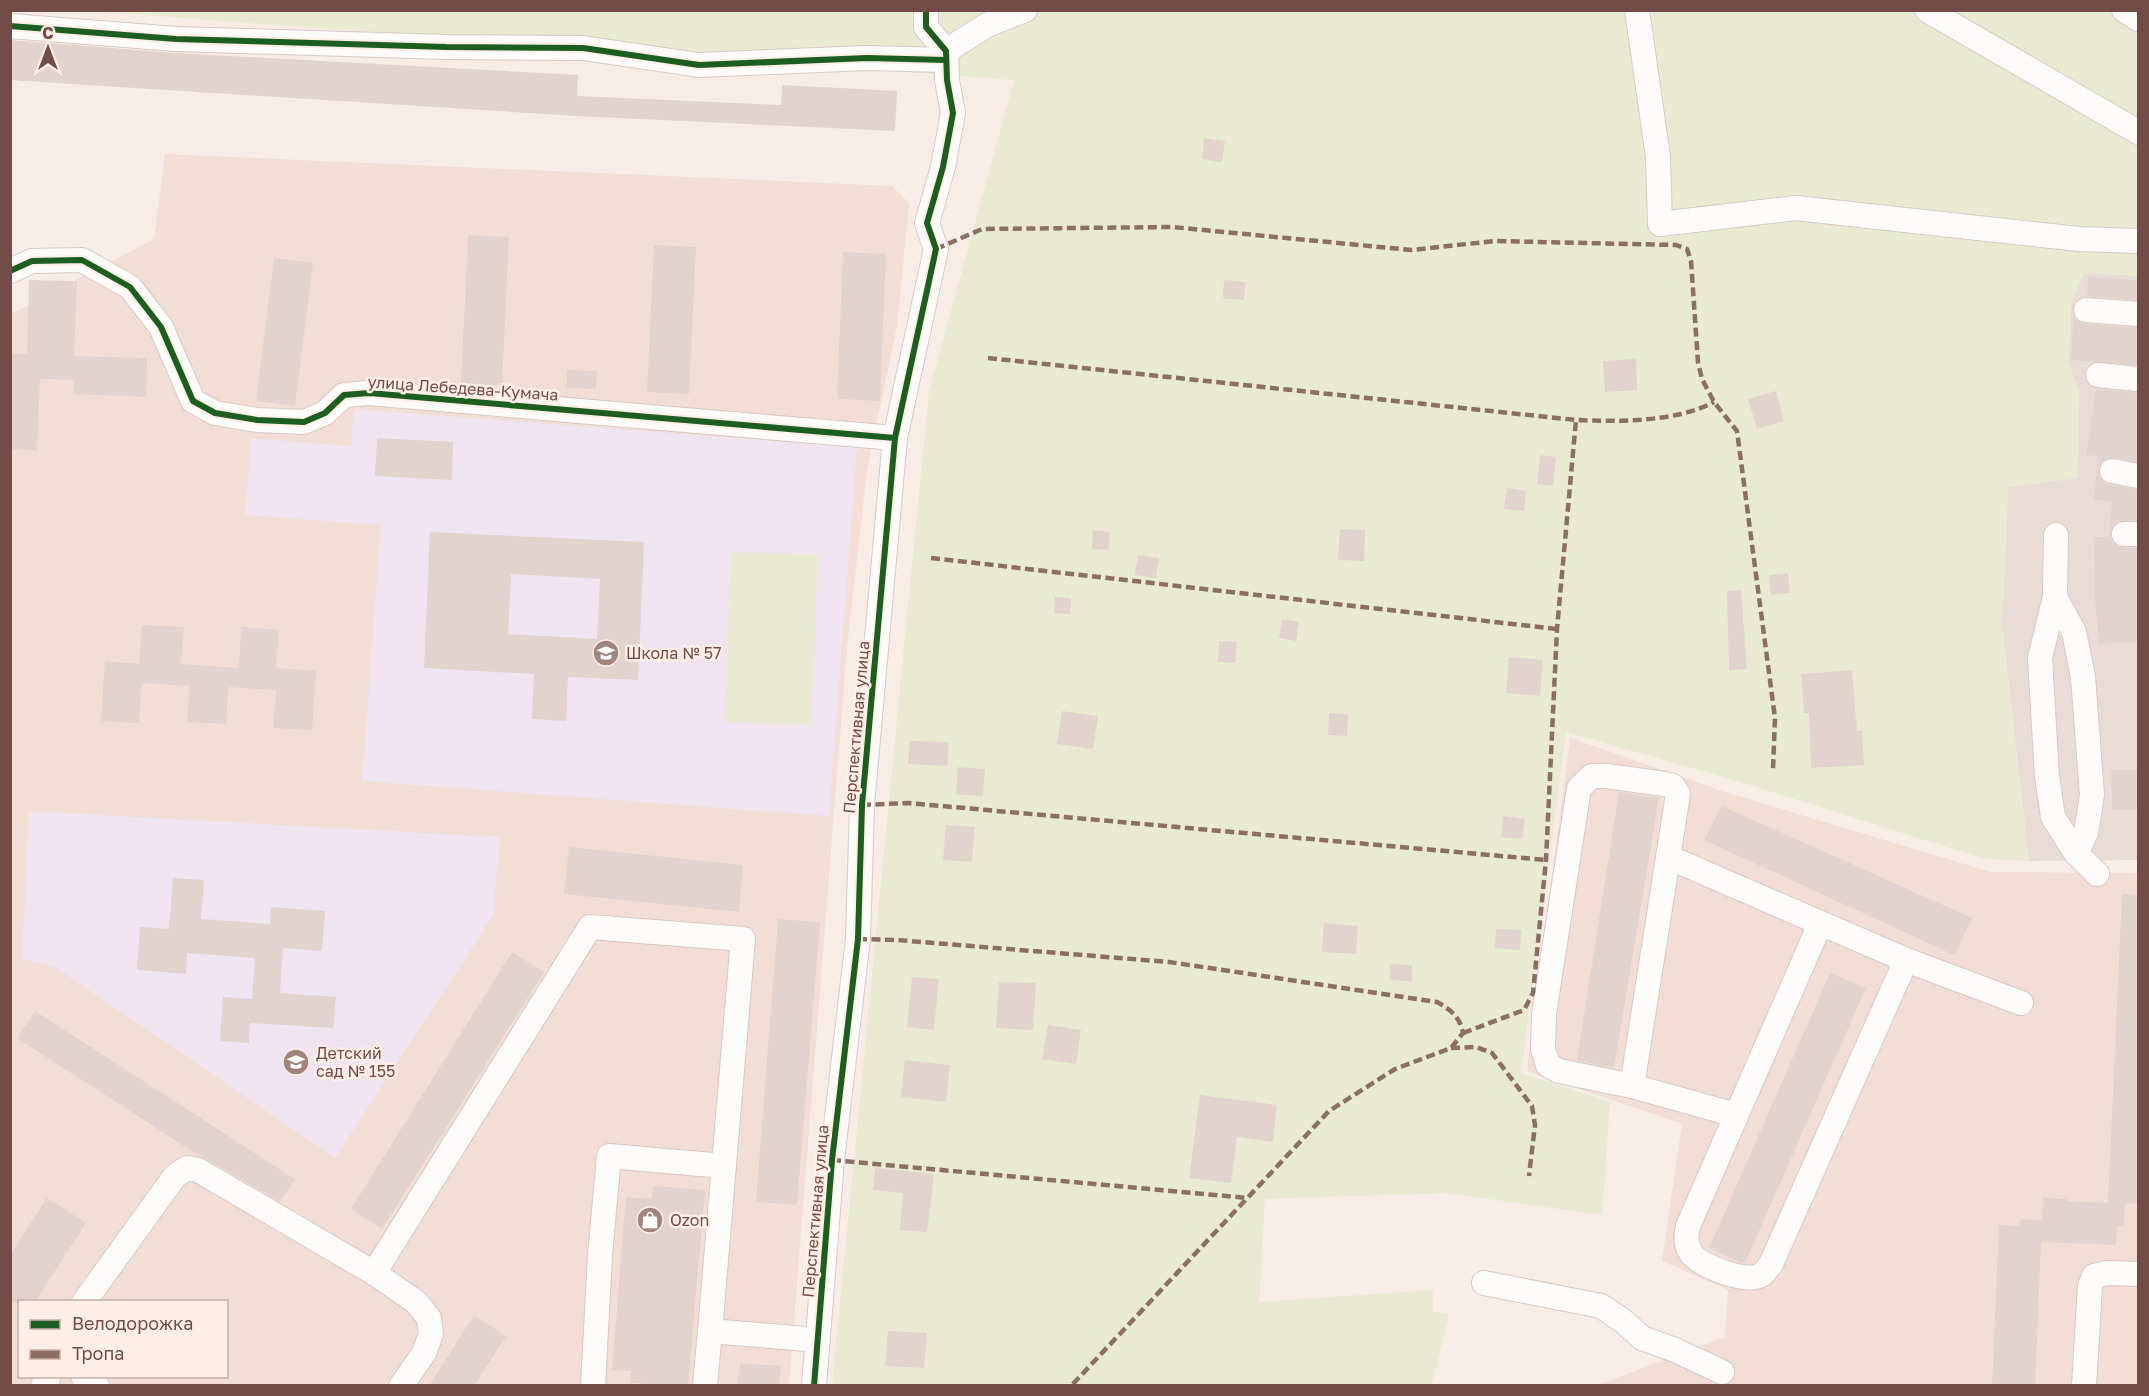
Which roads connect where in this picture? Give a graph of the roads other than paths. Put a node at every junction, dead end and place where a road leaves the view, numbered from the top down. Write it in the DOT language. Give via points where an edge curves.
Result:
graph roads {
  1 [pos="926,10"];
  2 [pos="1025,10"];
  3 [pos="1637,10"];
  4 [pos="1927,10"];
  5 [pos="2124,10"];
  6 [pos="2139,19"];
  7 [pos="10,26"];
  8 [pos="946,63"];
  9 [pos="2139,132"];
  10 [pos="2139,240"];
  11 [pos="10,271"];
  12 [pos="2086,310"];
  13 [pos="2139,314"];
  14 [pos="2098,375"];
  15 [pos="2139,379"];
  16 [pos="895,438"];
  17 [pos="2112,471"];
  18 [pos="2139,476"];
  19 [pos="2056,535"];
  20 [pos="2055,597"];
  21 [pos="2076,853"];
  22 [pos="1668,858"];
  23 [pos="2097,874"];
  24 [pos="1820,924"];
  25 [pos="1906,960"];
  26 [pos="2021,1003"];
  27 [pos="1632,1086"];
  28 [pos="1736,1115"];
  29 [pos="724,1166"];
  30 [pos="374,1273"];
  31 [pos="2139,1274"];
  32 [pos="1484,1283"];
  33 [pos="85,1300"];
  34 [pos="710,1331"];
  35 [pos="818,1340"];
  36 [pos="1722,1372"];
  37 [pos="401,1386"];
  38 [pos="593,1386"];
  39 [pos="705,1386"];
  40 [pos="814,1386"];
  41 [pos="2084,1386"];
  1 -- 8 [label="street" via="926,27"];
  2 -- 8 [label="street" via="987,25"];
  3 -- 10 [label="street" via="1658,157 1660,224 1796,208 2079,239"];
  4 -- 9 [label="street"];
  5 -- 6 [label="street"];
  7 -- 8 [label="street" via="187,40 583,48 699,65 867,58"];
  8 -- 16 [label="street, Перспективная улица" via="953,113 927,223 936,249"];
  11 -- 16 [label="street, улица Лебедева-Кумача" via="32,261 82,260 130,287 161,327 193,401 215,413 304,422 325,413 344,395 369,393"];
  12 -- 13 [label="street"];
  14 -- 15 [label="street"];
  16 -- 35 [label="street, Перспективная улица" via="862,805 858,939 832,1160"];
  17 -- 18 [label="street"];
  19 -- 20 [label="street"];
  20 -- 21 [label="street" via="2074,632 2083,677 2092,795 2086,833"];
  20 -- 21 [label="street" via="2040,657 2047,776 2054,817"];
  21 -- 23 [label="street"];
  22 -- 24 [label="street"];
  22 -- 27 [label="street"];
  22 -- 27 [label="street" via="1678,794 1673,786 1592,776 1579,788 1544,1014 1543,1049 1548,1065 1559,1071"];
  24 -- 25 [label="street"];
  24 -- 28 [label="street"];
  25 -- 26 [label="street"];
  25 -- 28 [label="street" via="1771,1264 1760,1275 1746,1279 1711,1267 1692,1255 1685,1242 1688,1226"];
  27 -- 28 [label="street"];
  29 -- 30 [label="street" via="743,939 590,927"];
  29 -- 34 [label="street"];
  29 -- 38 [label="street" via="609,1156"];
  30 -- 33 [label="street" via="198,1170 187,1168 175,1176"];
  30 -- 37 [label="street" via="416,1302 429,1318 431,1334 424,1353"];
  31 -- 41 [label="street" via="2094,1276 2090,1286"];
  32 -- 36 [label="street" via="1601,1306 1642,1338"];
  34 -- 35 [label="street"];
  34 -- 39 [label="street"];
  35 -- 40 [label="street, Перспективная улица"];
}
